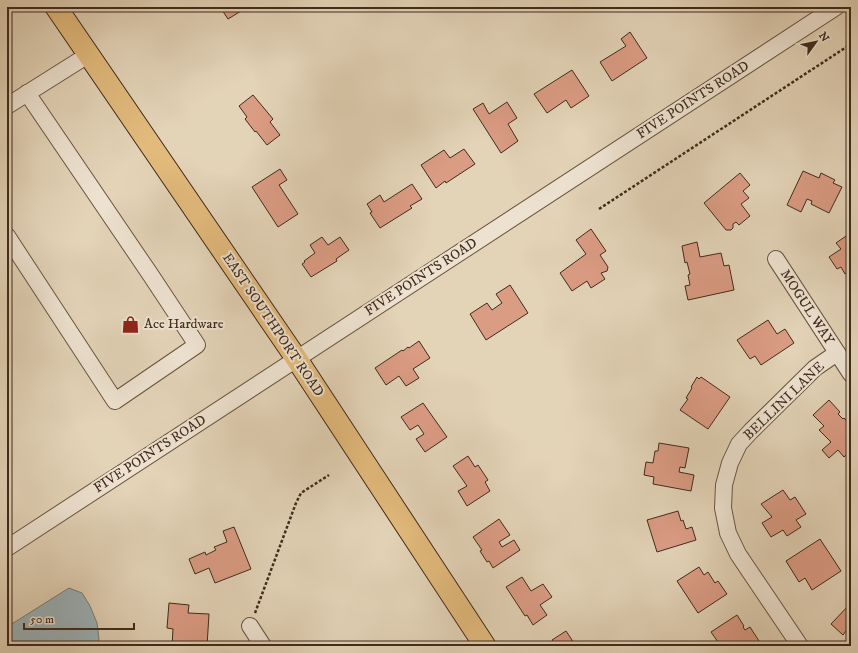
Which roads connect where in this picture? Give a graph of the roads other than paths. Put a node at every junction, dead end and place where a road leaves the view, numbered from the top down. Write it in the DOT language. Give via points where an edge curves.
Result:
graph roads {
  1 [pos="56,7"];
  2 [pos="836,7"];
  3 [pos="88,55"];
  4 [pos="27,93"];
  5 [pos="7,106"];
  6 [pos="7,236"];
  7 [pos="776,260"];
  8 [pos="837,353"];
  9 [pos="296,358"];
  10 [pos="851,374"];
  11 [pos="7,548"];
  12 [pos="250,626"];
  13 [pos="263,646"];
  14 [pos="485,646"];
  15 [pos="800,646"];
  1 -- 3 [label="main road, EAST SOUTHPORT ROAD"];
  2 -- 9 [label="street, FIVE POINTS ROAD"];
  3 -- 4 [label="street"];
  3 -- 9 [label="main road, EAST SOUTHPORT ROAD"];
  4 -- 5 [label="street"];
  4 -- 6 [label="street" via="197,345 115,401"];
  7 -- 8 [label="street, MOGUL WAY"];
  8 -- 10 [label="street, MOGUL WAY"];
  8 -- 15 [label="street, BELLINI LANE" via="815,368 739,444 724,485 723,508 728,533 738,554"];
  9 -- 11 [label="street, FIVE POINTS ROAD"];
  9 -- 14 [label="main road, EAST SOUTHPORT ROAD"];
  12 -- 13 [label="street"];
}
